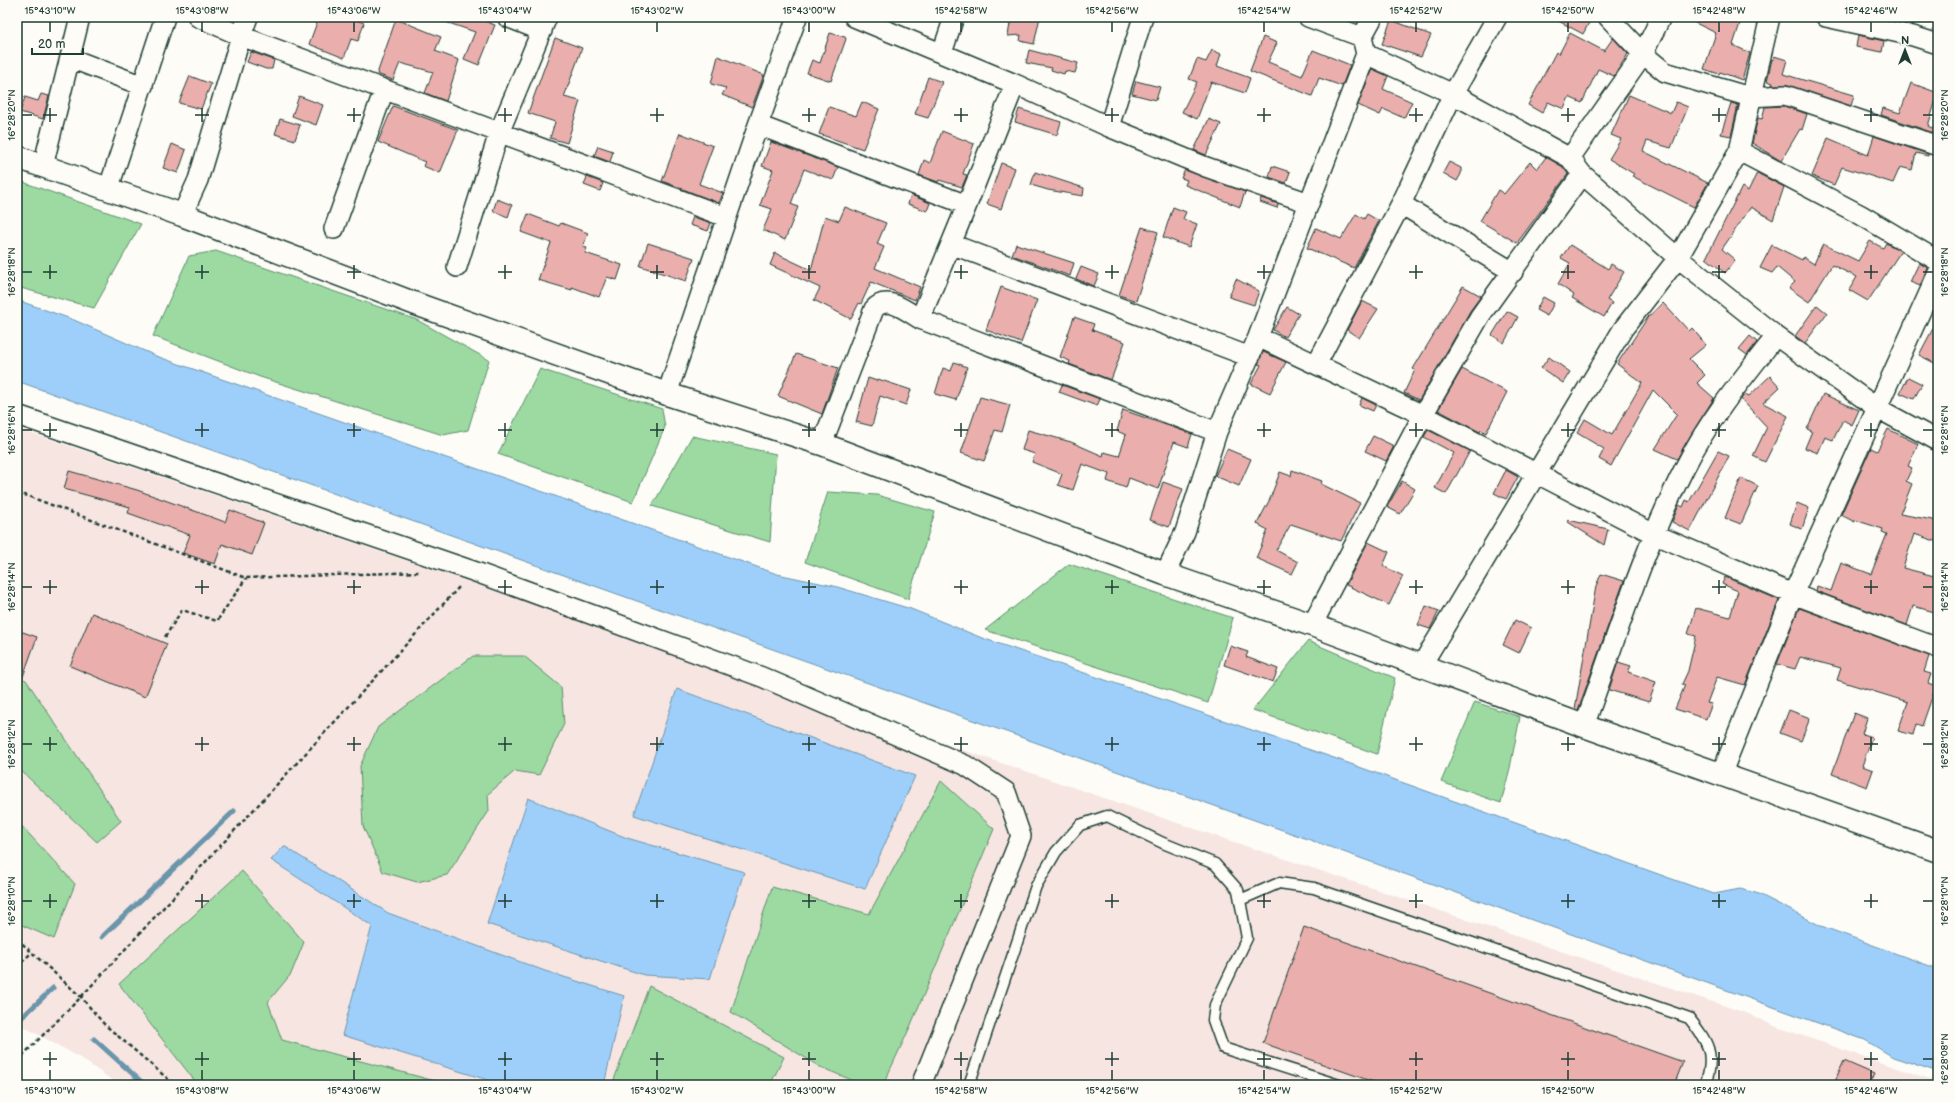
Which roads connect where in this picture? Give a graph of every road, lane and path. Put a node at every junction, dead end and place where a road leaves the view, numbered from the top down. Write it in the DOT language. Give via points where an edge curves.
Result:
graph roads {
  1 [pos="80,17"];
  2 [pos="165,17"];
  3 [pos="198,17"];
  4 [pos="248,17"];
  5 [pos="507,17"];
  6 [pos="797,17"];
  7 [pos="854,17"];
  8 [pos="954,17"];
  9 [pos="1143,17"];
  10 [pos="1308,17"];
  11 [pos="1373,17"];
  12 [pos="1497,17"];
  13 [pos="1608,17"];
  14 [pos="1662,17"];
  15 [pos="1770,17"];
  16 [pos="1826,17"];
  17 [pos="1861,21"];
  18 [pos="545,24"];
  19 [pos="240,36"];
  20 [pos="1938,44"];
  21 [pos="1364,46"];
  22 [pos="942,53"];
  23 [pos="1643,54"];
  24 [pos="70,58"];
  25 [pos="1015,84"];
  26 [pos="143,86"];
  27 [pos="384,90"];
  28 [pos="1453,94"];
  29 [pos="1750,97"];
  30 [pos="758,125"];
  31 [pos="1109,127"];
  32 [pos="499,133"];
  33 [pos="1938,144"];
  34 [pos="1739,151"];
  35 [pos="17,157"];
  36 [pos="1570,158"];
  37 [pos="43,166"];
  38 [pos="1582,174"];
  39 [pos="108,190"];
  40 [pos="1309,203"];
  41 [pos="1401,204"];
  42 [pos="968,205"];
  43 [pos="182,216"];
  44 [pos="726,218"];
  45 [pos="334,229"];
  46 [pos="951,244"];
  47 [pos="1678,258"];
  48 [pos="1938,261"];
  49 [pos="456,267"];
  50 [pos="1513,272"];
  51 [pos="1938,273"];
  52 [pos="920,318"];
  53 [pos="1776,336"];
  54 [pos="1258,337"];
  55 [pos="1250,357"];
  56 [pos="1316,363"];
  57 [pos="667,394"];
  58 [pos="1877,408"];
  59 [pos="17,415"];
  60 [pos="1423,415"];
  61 [pos="1217,432"];
  62 [pos="1938,441"];
  63 [pos="822,444"];
  64 [pos="1536,473"];
  65 [pos="17,492"];
  66 [pos="1654,534"];
  67 [pos="474,571"];
  68 [pos="426,572"];
  69 [pos="1165,574"];
  70 [pos="246,578"];
  71 [pos="1793,594"];
  72 [pos="1312,625"];
  73 [pos="165,638"];
  74 [pos="1938,648"];
  75 [pos="1421,666"];
  76 [pos="1584,726"];
  77 [pos="1721,775"];
  78 [pos="1938,850"];
  79 [pos="1240,900"];
  80 [pos="17,939"];
  81 [pos="32,952"];
  82 [pos="17,967"];
  83 [pos="81,997"];
  84 [pos="17,1061"];
  85 [pos="175,1085"];
  86 [pos="922,1085"];
  87 [pos="969,1085"];
  88 [pos="1339,1085"];
  89 [pos="1705,1085"];
  1 -- 24 [label="street"];
  2 -- 26 [label="street"];
  3 -- 19 [label="street"];
  4 -- 19 [label="street"];
  5 -- 18 [label="street"];
  6 -- 30 [label="street"];
  7 -- 22 [label="street"];
  8 -- 22 [label="street"];
  9 -- 31 [label="street"];
  10 -- 21 [label="street"];
  11 -- 21 [label="street"];
  12 -- 28 [label="street"];
  13 -- 23 [label="street"];
  14 -- 23 [label="street"];
  15 -- 29 [label="street"];
  16 -- 17 [label="street"];
  17 -- 20 [label="street"];
  18 -- 32 [label="street"];
  19 -- 27 [label="street"];
  19 -- 43 [label="street" via="198,180"];
  21 -- 28 [label="street"];
  21 -- 40 [label="street"];
  22 -- 25 [label="street"];
  23 -- 29 [label="street" via="1665,72"];
  23 -- 36 [label="street"];
  24 -- 26 [label="street"];
  24 -- 37 [label="street"];
  25 -- 31 [label="street"];
  25 -- 42 [label="street"];
  26 -- 39 [label="street"];
  27 -- 32 [label="street"];
  27 -- 45 [label="street"];
  28 -- 36 [label="street"];
  28 -- 41 [label="street"];
  29 -- 33 [label="street" via="1785,96"];
  29 -- 34 [label="street"];
  30 -- 42 [label="street"];
  30 -- 44 [label="street"];
  31 -- 40 [label="street" via="1206,167"];
  32 -- 44 [label="street"];
  32 -- 49 [label="street"];
  34 -- 47 [label="street"];
  34 -- 48 [label="street" via="1861,215"];
  35 -- 37 [label="main road"];
  36 -- 38 [label="street"];
  37 -- 39 [label="main road"];
  38 -- 47 [label="street"];
  38 -- 50 [label="street"];
  39 -- 43 [label="main road"];
  40 -- 54 [label="street"];
  41 -- 50 [label="street"];
  41 -- 56 [label="street"];
  42 -- 46 [label="street"];
  43 -- 57 [label="main road"];
  44 -- 57 [label="street"];
  46 -- 52 [label="street"];
  46 -- 55 [label="street"];
  47 -- 53 [label="street"];
  47 -- 64 [label="street" via="1623,329"];
  50 -- 60 [label="street" via="1480,316"];
  51 -- 58 [label="street"];
  52 -- 61 [label="street"];
  52 -- 63 [label="street" via="892,303 881,303 874,309"];
  53 -- 58 [label="street"];
  53 -- 66 [label="street" via="1719,409 1685,466"];
  54 -- 55 [label="street"];
  54 -- 56 [label="street"];
  55 -- 61 [label="street"];
  56 -- 60 [label="street"];
  57 -- 63 [label="main road"];
  58 -- 62 [label="street"];
  58 -- 71 [label="street"];
  59 -- 67 [label="street"];
  60 -- 64 [label="street"];
  60 -- 72 [label="street"];
  61 -- 69 [label="street" via="1185,532"];
  63 -- 69 [label="main road"];
  64 -- 66 [label="street"];
  64 -- 75 [label="street"];
  65 -- 70 [label="path"];
  66 -- 71 [label="street"];
  66 -- 76 [label="street"];
  67 -- 83 [label="path"];
  67 -- 86 [label="street" via="762,677 965,765 1006,792 1021,836"];
  68 -- 70 [label="path"];
  69 -- 72 [label="main road"];
  70 -- 73 [label="path" via="217,621 182,610"];
  71 -- 74 [label="street"];
  71 -- 77 [label="street"];
  72 -- 75 [label="main road"];
  75 -- 76 [label="main road"];
  76 -- 77 [label="main road"];
  77 -- 78 [label="main road"];
  79 -- 87 [label="lane" via="1238,890 1216,864 1163,843 1107,816 1080,825 1056,852 1036,886"];
  79 -- 88 [label="lane" via="1247,938 1216,1005 1213,1020 1223,1048"];
  79 -- 89 [label="lane" via="1279,883 1314,888 1689,1018 1705,1038 1711,1055"];
  80 -- 81 [label="path"];
  81 -- 82 [label="path"];
  81 -- 83 [label="path"];
  83 -- 84 [label="path"];
  83 -- 85 [label="path" via="104,1024"];
}
